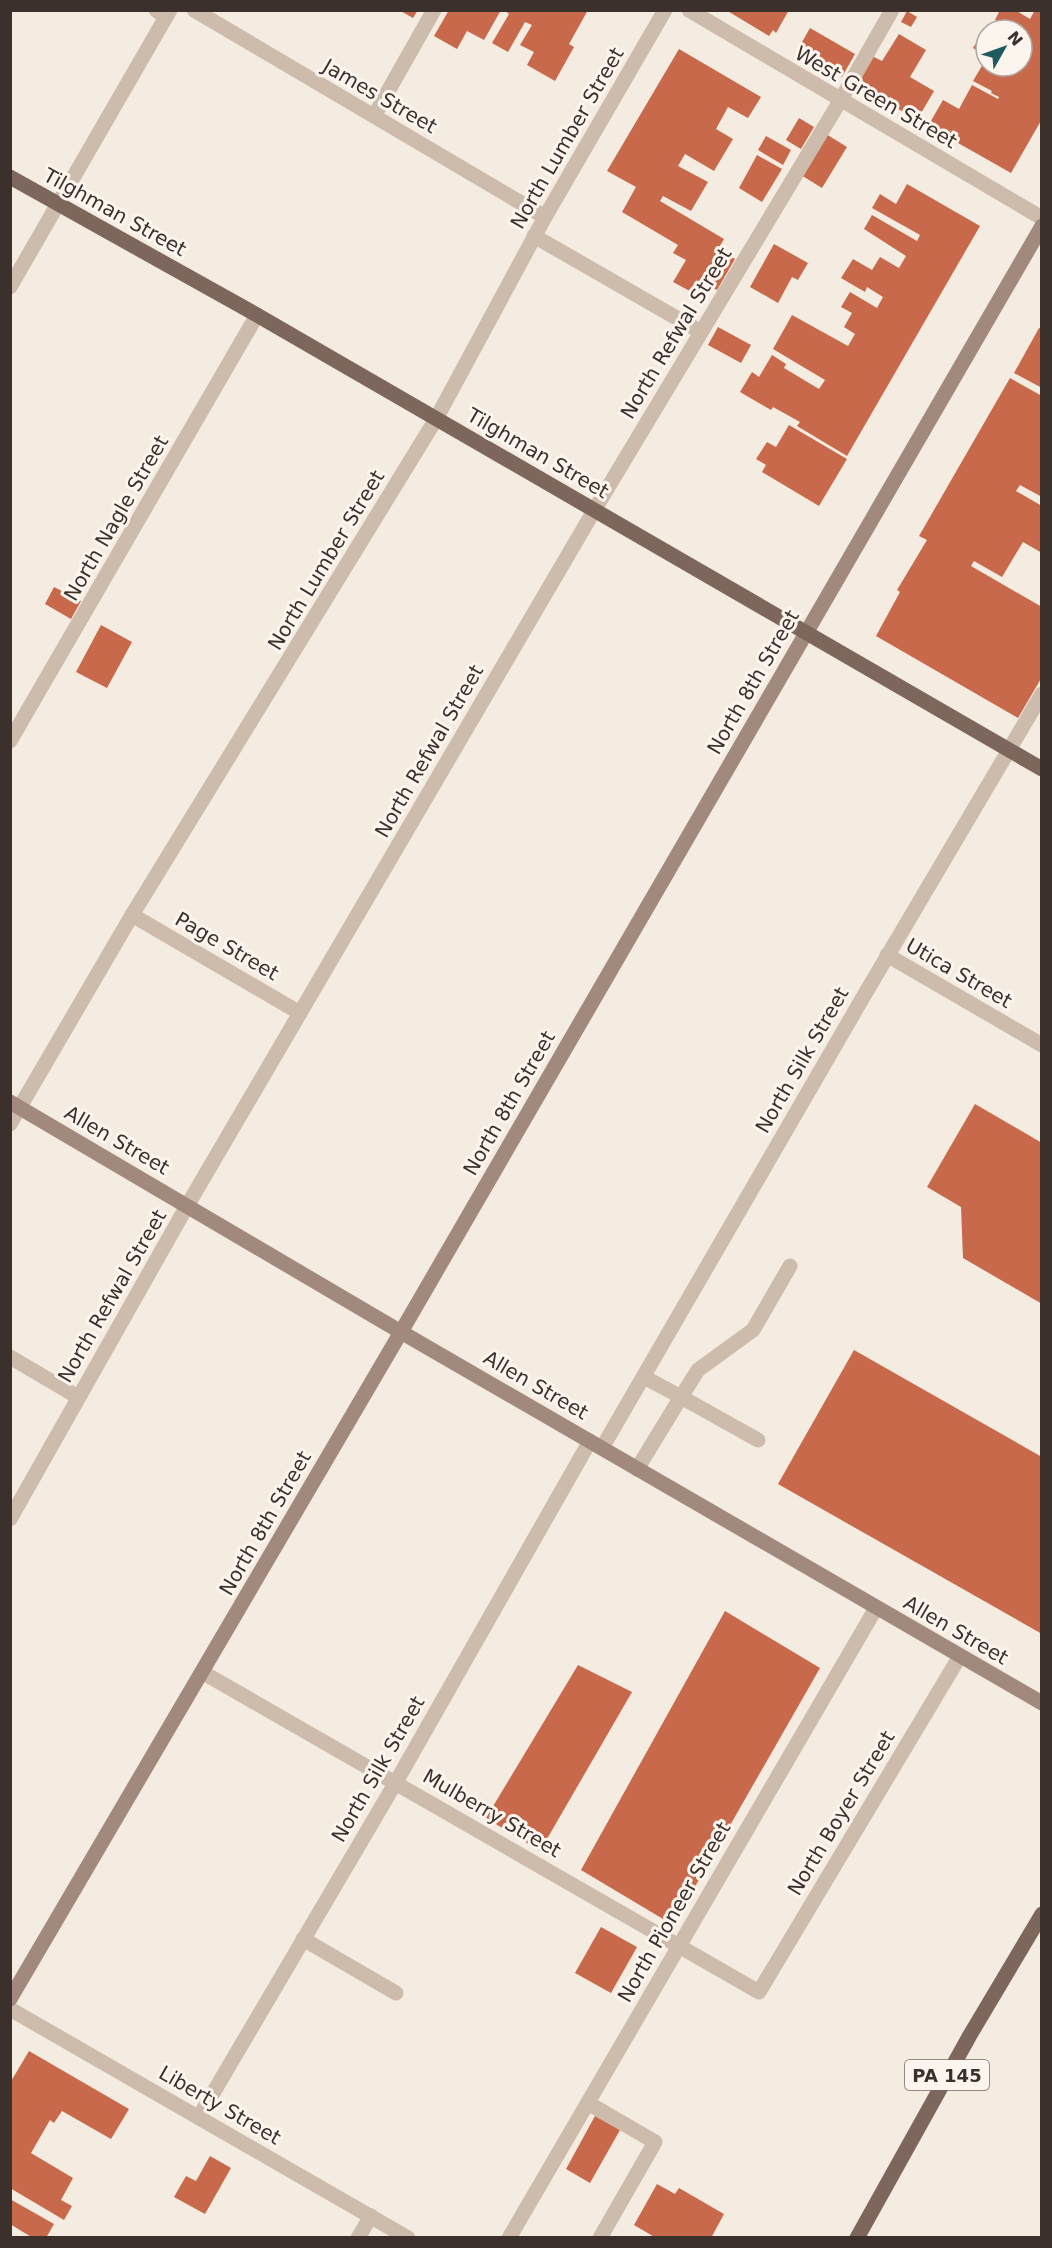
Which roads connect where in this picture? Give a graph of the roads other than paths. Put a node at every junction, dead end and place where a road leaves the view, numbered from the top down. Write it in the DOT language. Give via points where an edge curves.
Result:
graph roads {
  1 [pos="194,10"];
  2 [pos="434,10"];
  3 [pos="665,10"];
  4 [pos="689,10"];
  5 [pos="892,10"];
  6 [pos="164,13"];
  7 [pos="840,101"];
  8 [pos="374,116"];
  9 [pos="10,177"];
  10 [pos="58,205"];
  11 [pos="545,217"];
  12 [pos="1041,218"];
  13 [pos="1041,226"];
  14 [pos="534,236"];
  15 [pos="10,287"];
  16 [pos="257,315"];
  17 [pos="701,332"];
  18 [pos="436,419"];
  19 [pos="595,509"];
  20 [pos="806,632"];
  21 [pos="1041,694"];
  22 [pos="10,741"];
  23 [pos="1010,750"];
  24 [pos="1041,769"];
  25 [pos="132,915"];
  26 [pos="887,956"];
  27 [pos="300,1013"];
  28 [pos="1041,1044"];
  29 [pos="15,1105"];
  30 [pos="10,1124"];
  31 [pos="188,1206"];
  32 [pos="790,1266"];
  33 [pos="401,1332"];
  34 [pos="10,1357"];
  35 [pos="644,1377"];
  36 [pos="78,1397"];
  37 [pos="681,1397"];
  38 [pos="758,1440"];
  39 [pos="596,1444"];
  40 [pos="638,1469"];
  41 [pos="10,1519"];
  42 [pos="876,1608"];
  43 [pos="960,1656"];
  44 [pos="202,1672"];
  45 [pos="1041,1703"];
  46 [pos="396,1782"];
  47 [pos="1041,1914"];
  48 [pos="303,1939"];
  49 [pos="679,1946"];
  50 [pos="759,1992"];
  51 [pos="396,1993"];
  52 [pos="10,1999"];
  53 [pos="10,2009"];
  54 [pos="588,2103"];
  55 [pos="199,2116"];
  56 [pos="371,2216"];
  57 [pos="358,2238"];
  58 [pos="408,2238"];
  59 [pos="509,2238"];
  60 [pos="600,2238"];
  61 [pos="857,2238"];
  1 -- 8 [label="street, James Street"];
  2 -- 8 [label="street"];
  3 -- 11 [label="street, North Lumber Street"];
  4 -- 7 [label="street, West Green Street"];
  5 -- 7 [label="street, North Refwal Street"];
  6 -- 10 [label="street"];
  7 -- 12 [label="street, West Green Street"];
  7 -- 17 [label="street, North Refwal Street"];
  8 -- 11 [label="street, James Street"];
  9 -- 10 [label="main road, Tilghman Street"];
  10 -- 15 [label="street"];
  10 -- 16 [label="main road, Tilghman Street"];
  11 -- 14 [label="street, North Lumber Street"];
  13 -- 20 [label="street, North 8th Street"];
  14 -- 17 [label="street"];
  14 -- 18 [label="street, North Lumber Street"];
  16 -- 18 [label="main road, Tilghman Street"];
  16 -- 22 [label="street, North Nagle Street"];
  17 -- 19 [label="street, North Refwal Street"];
  18 -- 19 [label="main road, Tilghman Street"];
  18 -- 25 [label="street, North Lumber Street"];
  19 -- 20 [label="main road, Tilghman Street"];
  19 -- 27 [label="street, North Refwal Street"];
  20 -- 23 [label="main road, Tilghman Street"];
  20 -- 33 [label="street, North 8th Street"];
  21 -- 23 [label="street, North Silk Street"];
  23 -- 24 [label="main road, Tilghman Street"];
  23 -- 26 [label="street, North Silk Street"];
  25 -- 27 [label="street, Page Street"];
  25 -- 29 [label="street, North Lumber Street"];
  26 -- 28 [label="street, Utica Street"];
  26 -- 35 [label="street, North Silk Street"];
  27 -- 31 [label="street, North Refwal Street"];
  29 -- 30 [label="street, North Lumber Street"];
  29 -- 31 [label="street, Allen Street"];
  31 -- 33 [label="street, Allen Street"];
  31 -- 36 [label="street, North Refwal Street"];
  32 -- 37 [label="street" via="753,1330 698,1370"];
  33 -- 39 [label="street, Allen Street"];
  33 -- 44 [label="street, North 8th Street"];
  34 -- 36 [label="street"];
  35 -- 37 [label="street"];
  35 -- 39 [label="street, North Silk Street"];
  36 -- 41 [label="street, North Refwal Street"];
  37 -- 38 [label="street"];
  37 -- 40 [label="street"];
  39 -- 40 [label="street, Allen Street"];
  39 -- 46 [label="street, North Silk Street"];
  40 -- 42 [label="street, Allen Street"];
  42 -- 43 [label="street, Allen Street"];
  42 -- 49 [label="street, North Pioneer Street"];
  43 -- 45 [label="street, Allen Street"];
  43 -- 50 [label="street, North Boyer Street"];
  44 -- 46 [label="street, Mulberry Street"];
  44 -- 52 [label="street, North 8th Street"];
  46 -- 48 [label="street, North Silk Street"];
  46 -- 49 [label="street, Mulberry Street"];
  47 -- 61 [label="main road, PA 145"];
  48 -- 51 [label="street"];
  48 -- 55 [label="street, North Silk Street"];
  49 -- 50 [label="street, Mulberry Street"];
  49 -- 54 [label="street, North Pioneer Street"];
  53 -- 55 [label="street, Liberty Street"];
  54 -- 59 [label="street, North Pioneer Street"];
  54 -- 60 [label="street" via="655,2142"];
  55 -- 56 [label="street, Liberty Street"];
  56 -- 57 [label="street"];
  56 -- 58 [label="street, Liberty Street"];
}
